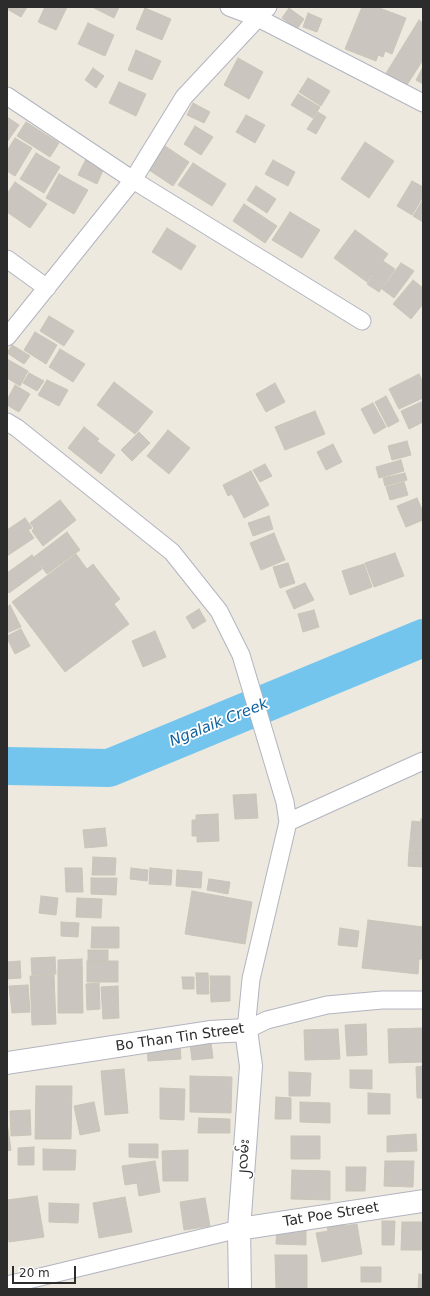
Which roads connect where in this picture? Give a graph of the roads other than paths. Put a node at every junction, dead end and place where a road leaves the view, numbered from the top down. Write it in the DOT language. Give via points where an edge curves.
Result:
graph roads {
  1 [pos="229,7"];
  2 [pos="263,13"];
  3 [pos="7,96"];
  4 [pos="423,103"];
  5 [pos="133,180"];
  6 [pos="7,259"];
  7 [pos="47,288"];
  8 [pos="362,321"];
  9 [pos="7,337"];
  10 [pos="7,422"];
  11 [pos="423,761"];
  12 [pos="288,822"];
  13 [pos="423,1000"];
  14 [pos="246,1030"];
  15 [pos="7,1063"];
  16 [pos="423,1201"];
  17 [pos="239,1229"];
  18 [pos="7,1285"];
  19 [pos="240,1289"];
  1 -- 2 [label="street"];
  2 -- 4 [label="street"];
  2 -- 5 [label="street" via="184,97"];
  3 -- 5 [label="street"];
  5 -- 7 [label="street"];
  5 -- 8 [label="street"];
  6 -- 7 [label="street"];
  7 -- 9 [label="street"];
  10 -- 12 [label="street" via="172,552 219,611 241,655 285,802"];
  11 -- 12 [label="street"];
  12 -- 14 [label="street" via="251,979"];
  13 -- 14 [label="street, Bo Than Tin Street" via="382,1000 327,1005 267,1020"];
  14 -- 15 [label="street, Bo Than Tin Street" via="210,1032"];
  14 -- 17 [label="street, ၂လမ်း" via="251,1066"];
  16 -- 17 [label="street, Tat Poe Street"];
  17 -- 18 [label="street"];
  17 -- 19 [label="street, ၂လမ်း"];
}
